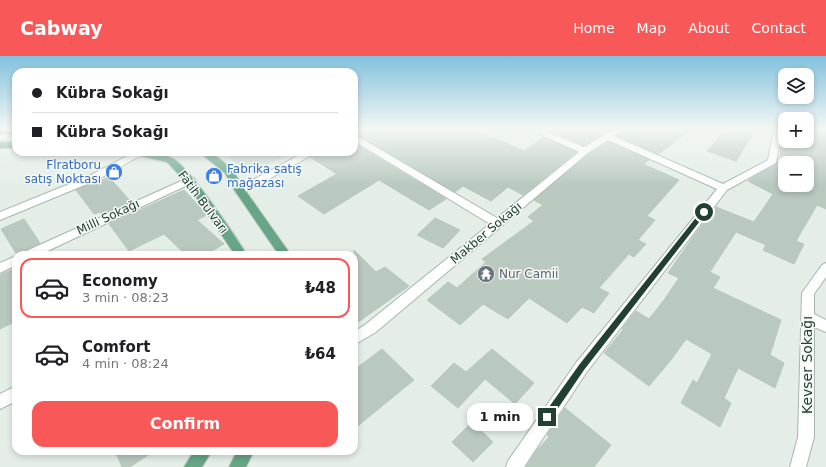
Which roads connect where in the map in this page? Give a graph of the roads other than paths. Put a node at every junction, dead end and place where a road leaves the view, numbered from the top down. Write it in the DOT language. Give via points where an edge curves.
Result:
graph roads {
  1 [pos="373,148"];
  2 [pos="579,148"];
  3 [pos="589,148"];
  4 [pos="634,148"];
  5 [pos="775,148"];
  6 [pos="585,151"];
  7 [pos="130,156"];
  8 [pos="154,156"];
  9 [pos="211,156"];
  10 [pos="305,156"];
  11 [pos="190,180"];
  12 [pos="723,188"];
  13 [pos="240,191"];
  14 [pos="0,216"];
  15 [pos="498,223"];
  16 [pos="37,251"];
  17 [pos="238,251"];
  18 [pos="282,251"];
  19 [pos="12,262"];
  20 [pos="0,268"];
  21 [pos="826,268"];
  22 [pos="807,317"];
  23 [pos="826,326"];
  24 [pos="358,336"];
  25 [pos="12,395"];
  26 [pos="0,402"];
  27 [pos="201,455"];
  28 [pos="244,455"];
  29 [pos="192,467"];
  30 [pos="237,467"];
  31 [pos="514,467"];
  32 [pos="798,467"];
  1 -- 15 [label="street"];
  2 -- 6 [label="street"];
  3 -- 6 [label="street, Makber Sokağı"];
  4 -- 12 [label="street"];
  5 -- 12 [label="street" via="773,161"];
  6 -- 15 [label="street, Makber Sokağı"];
  7 -- 14 [label="street" via="93,178"];
  8 -- 11 [label="main road, Fatih Bulvarı" via="170,160"];
  9 -- 13 [label="main road" via="229,171"];
  10 -- 13 [label="street"];
  11 -- 16 [label="street, Milli Sokağı"];
  11 -- 17 [label="main road, Fatih Bulvarı"];
  12 -- 31 [label="street" via="581,368"];
  13 -- 18 [label="main road"];
  15 -- 24 [label="street, Makber Sokağı"];
  19 -- 20 [label="street"];
  21 -- 22 [label="street, Kevser Sokağı" via="808,293"];
  22 -- 23 [label="street"];
  22 -- 32 [label="street, Kevser Sokağı" via="806,437"];
  25 -- 26 [label="street"];
  27 -- 29 [label="main road"];
  28 -- 30 [label="main road"];
}
